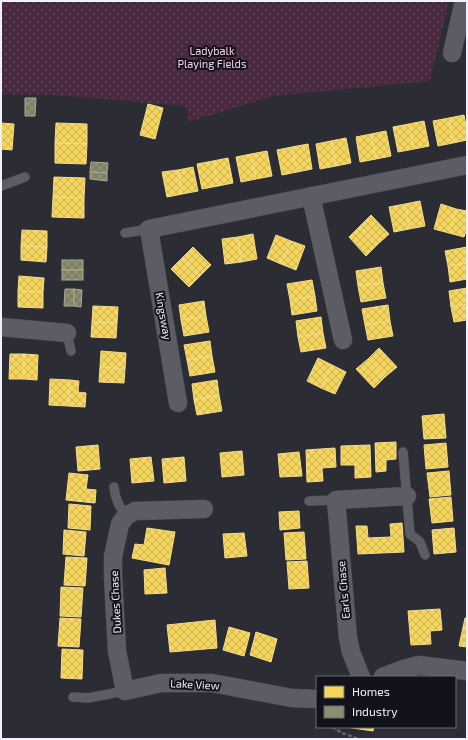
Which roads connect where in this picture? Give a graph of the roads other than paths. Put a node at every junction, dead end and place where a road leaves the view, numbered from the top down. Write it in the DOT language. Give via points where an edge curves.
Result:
graph roads {
  1 [pos="465,2"];
  2 [pos="452,53"];
  3 [pos="467,165"];
  4 [pos="25,177"];
  5 [pos="1,186"];
  6 [pos="311,196"];
  7 [pos="149,229"];
  8 [pos="125,233"];
  9 [pos="1,328"];
  10 [pos="68,333"];
  11 [pos="343,340"];
  12 [pos="71,351"];
  13 [pos="178,403"];
  14 [pos="403,452"];
  15 [pos="114,487"];
  16 [pos="406,496"];
  17 [pos="336,500"];
  18 [pos="309,501"];
  19 [pos="204,509"];
  20 [pos="126,516"];
  21 [pos="425,555"];
  22 [pos="467,671"];
  23 [pos="362,676"];
  24 [pos="386,676"];
  25 [pos="124,690"];
  26 [pos="73,697"];
  27 [pos="316,700"];
  1 -- 2 [label="street"];
  3 -- 6 [label="street"];
  4 -- 5 [label="lane"];
  6 -- 7 [label="street"];
  6 -- 11 [label="street"];
  7 -- 8 [label="lane"];
  7 -- 13 [label="street, Kingsway"];
  9 -- 10 [label="street"];
  10 -- 12 [label="lane"];
  14 -- 16 [label="lane"];
  15 -- 20 [label="lane" via="115,496"];
  16 -- 17 [label="street"];
  16 -- 21 [label="lane" via="410,534 420,542"];
  17 -- 18 [label="lane"];
  17 -- 23 [label="street, Earls Chase" via="348,638"];
  19 -- 20 [label="street" via="135,511"];
  20 -- 25 [label="street, Dukes Chase" via="120,524 113,556 117,651"];
  22 -- 24 [label="street" via="419,665"];
  25 -- 26 [label="lane, Lake View" via="88,698"];
  25 -- 27 [label="street, Lake View" via="161,683 212,683"];
}
